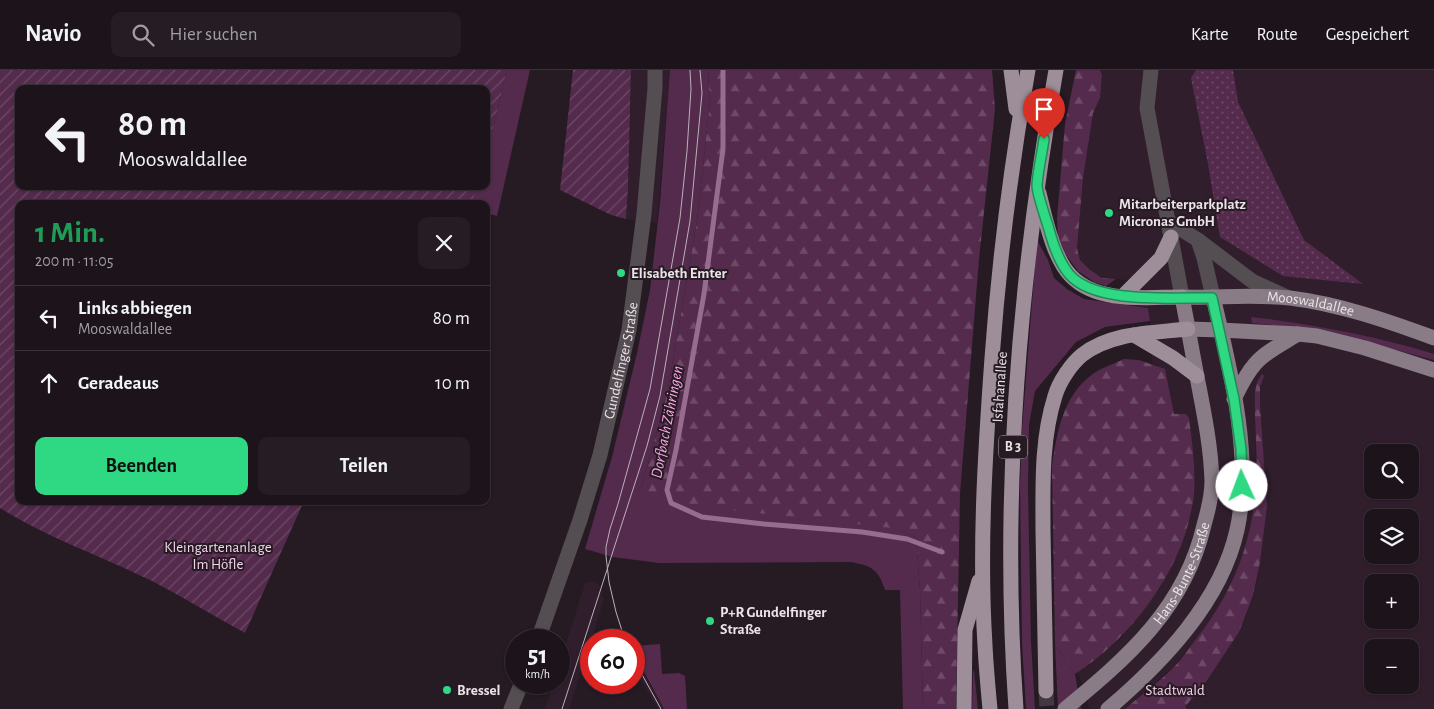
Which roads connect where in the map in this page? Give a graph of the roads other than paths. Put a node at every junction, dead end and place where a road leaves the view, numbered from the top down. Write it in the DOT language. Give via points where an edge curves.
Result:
graph roads {
  1 [pos="655,70"];
  2 [pos="1011,70"];
  3 [pos="1028,70"];
  4 [pos="1056,70"];
  5 [pos="1152,70"];
  6 [pos="1018,123"];
  7 [pos="1037,186"];
  8 [pos="1168,221"];
  9 [pos="1171,237"];
  10 [pos="1198,240"];
  11 [pos="1123,296"];
  12 [pos="1182,297"];
  13 [pos="1212,298"];
  14 [pos="1290,298"];
  15 [pos="1188,329"];
  16 [pos="1220,330"];
  17 [pos="1298,334"];
  18 [pos="1134,335"];
  19 [pos="1434,338"];
  20 [pos="1434,370"];
  21 [pos="1197,376"];
  22 [pos="1234,399"];
  23 [pos="983,565"];
  24 [pos="542,629"];
  25 [pos="1046,691"];
  26 [pos="517,694"];
  27 [pos="511,709"];
  28 [pos="964,709"];
  29 [pos="990,709"];
  30 [pos="1016,709"];
  31 [pos="1065,709"];
  32 [pos="1108,709"];
  1 -- 24 [label="street, Gundelfinger Straße" via="644,214 629,330 600,455"];
  2 -- 6 [label="highway"];
  3 -- 6 [label="highway, Isfahanallee / B 3"];
  4 -- 7 [label="highway, Isfahanallee / B 3"];
  5 -- 8 [label="street, Hans-Bunte-Straße" via="1147,108"];
  6 -- 23 [label="highway, Isfahanallee / B 3" via="996,306 986,435"];
  7 -- 11 [label="highway" via="1052,240 1070,275 1093,290"];
  7 -- 30 [label="highway, Isfahanallee / B 3" via="1020,337 1011,508 1012,665"];
  8 -- 9 [label="street, Hans-Bunte-Straße"];
  8 -- 10 [label="street"];
  9 -- 11 [label="highway" via="1160,258"];
  9 -- 12 [label="street, Hans-Bunte-Straße"];
  10 -- 13 [label="street, Hans-Bunte-Straße"];
  10 -- 14 [label="street" via="1252,281"];
  11 -- 12 [label="highway"];
  12 -- 13 [label="main road, Mooswaldallee"];
  12 -- 15 [label="main road, Hans-Bunte-Straße"];
  13 -- 14 [label="main road, Mooswaldallee"];
  13 -- 16 [label="main road, Hans-Bunte-Straße"];
  14 -- 19 [label="main road, Mooswaldallee" via="1349,310"];
  15 -- 16 [label="main road, Mooswaldallee"];
  15 -- 18 [label="highway"];
  15 -- 21 [label="main road, Hans-Bunte-Straße"];
  16 -- 17 [label="main road, Mooswaldallee"];
  16 -- 22 [label="main road, Hans-Bunte-Straße"];
  17 -- 20 [label="main road, Mooswaldallee" via="1348,343"];
  17 -- 22 [label="main road" via="1255,364"];
  18 -- 21 [label="highway"];
  18 -- 25 [label="highway" via="1098,345 1082,356 1068,372 1051,410 1043,458"];
  21 -- 31 [label="main road, Hans-Bunte-Straße" via="1212,483 1200,542 1185,579 1156,624 1118,665"];
  22 -- 32 [label="main road, Hans-Bunte-Straße" via="1242,486 1236,531 1227,560 1213,592 1182,634 1151,669"];
  23 -- 28 [label="highway" via="965,630"];
  23 -- 29 [label="highway, Isfahanallee / B 3"];
  26 -- 27 [label="street"];
}
